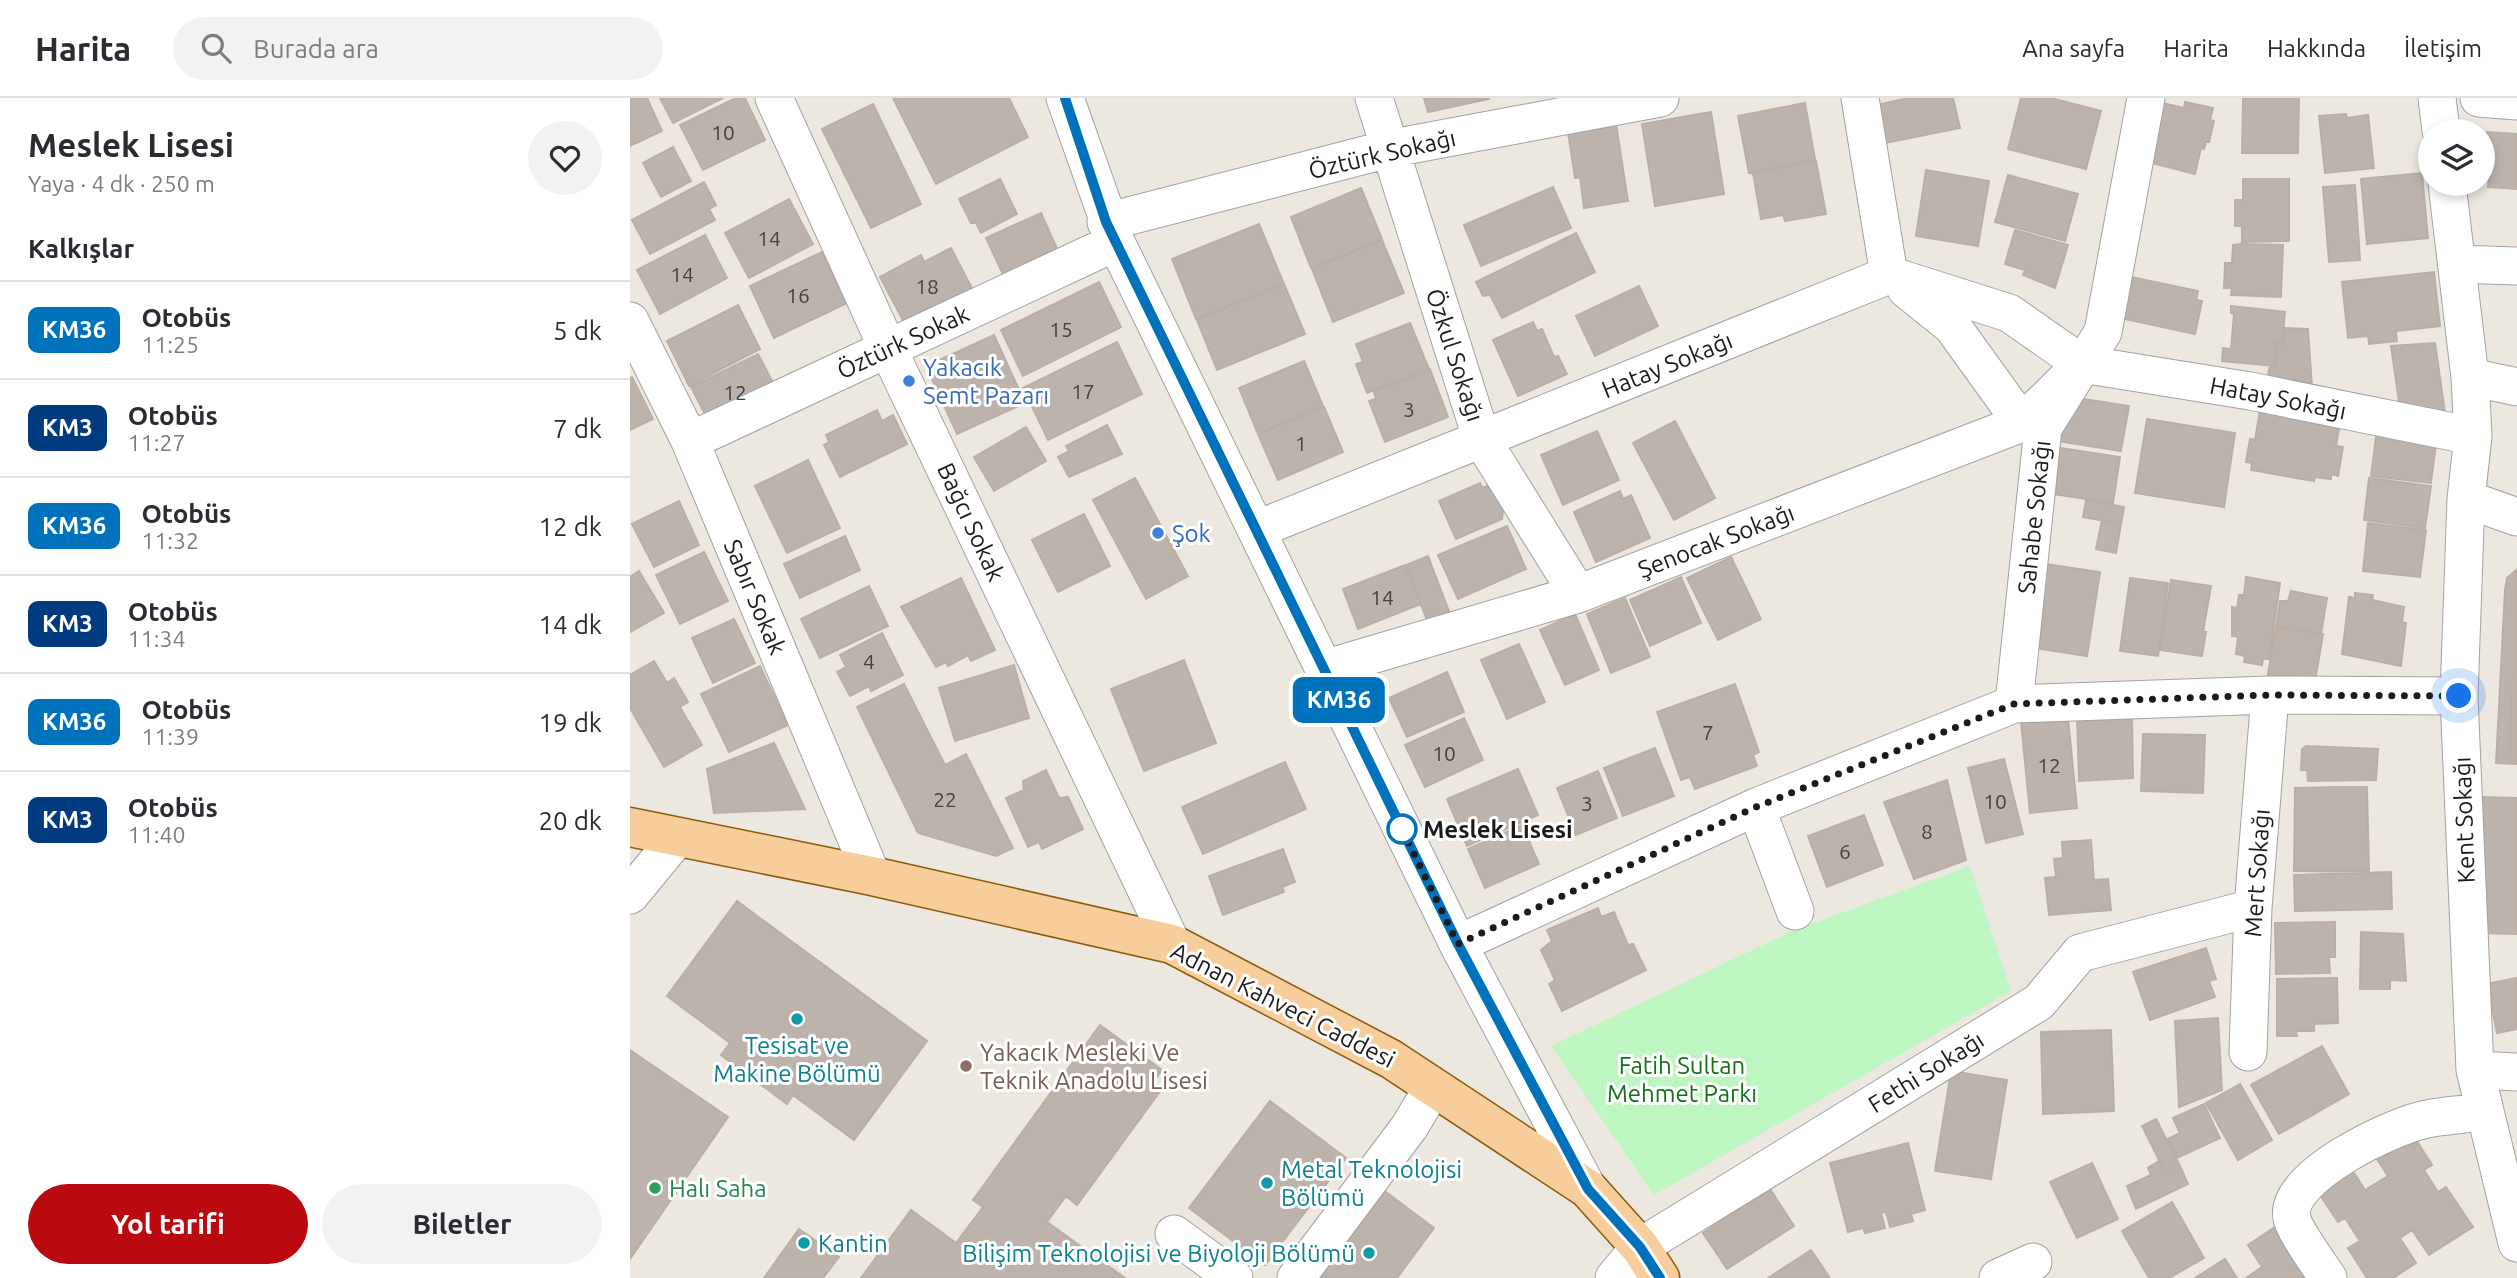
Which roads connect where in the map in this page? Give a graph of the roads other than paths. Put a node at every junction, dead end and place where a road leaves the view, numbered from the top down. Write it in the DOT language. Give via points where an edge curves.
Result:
graph roads {
  1 [pos="774,98"];
  2 [pos="1065,98"];
  3 [pos="1374,98"];
  4 [pos="1660,98"];
  5 [pos="1860,98"];
  6 [pos="2146,98"];
  7 [pos="2155,98"];
  8 [pos="2437,98"];
  9 [pos="2479,98"];
  10 [pos="2517,101"];
  11 [pos="2440,119"];
  12 [pos="1388,149"];
  13 [pos="2448,196"];
  14 [pos="1111,232"];
  15 [pos="2457,264"];
  16 [pos="2517,266"];
  17 [pos="1889,275"];
  18 [pos="630,321"];
  19 [pos="888,349"];
  20 [pos="2082,364"];
  21 [pos="2470,377"];
  22 [pos="2517,387"];
  23 [pos="2022,423"];
  24 [pos="2473,436"];
  25 [pos="1482,440"];
  26 [pos="690,441"];
  27 [pos="2466,499"];
  28 [pos="2517,517"];
  29 [pos="1258,529"];
  30 [pos="1578,594"];
  31 [pos="1324,669"];
  32 [pos="2270,695"];
  33 [pos="2459,696"];
  34 [pos="2014,704"];
  35 [pos="1756,807"];
  36 [pos="633,823"];
  37 [pos="677,838"];
  38 [pos="872,876"];
  39 [pos="630,895"];
  40 [pos="2253,908"];
  41 [pos="1795,911"];
  42 [pos="1172,944"];
  43 [pos="1458,944"];
  44 [pos="2248,1052"];
  45 [pos="2475,1070"];
  46 [pos="2517,1072"];
  47 [pos="1433,1087"];
  48 [pos="2486,1111"];
  49 [pos="1588,1189"];
  50 [pos="1174,1234"];
  51 [pos="2517,1243"];
  52 [pos="2033,1262"];
  53 [pos="1650,1263"];
  54 [pos="1234,1278"];
  55 [pos="1296,1278"];
  56 [pos="1614,1278"];
  57 [pos="1998,1278"];
  58 [pos="2328,1278"];
  1 -- 19 [label="street, Bağcı Sokak"];
  2 -- 14 [label="street"];
  3 -- 12 [label="street, Özkul Sokağı"];
  4 -- 12 [label="street, Öztürk Sokağı"];
  5 -- 17 [label="street"];
  6 -- 7 [label="street"];
  6 -- 20 [label="street, Sahabe Sokağı" via="2103,332"];
  8 -- 11 [label="street"];
  9 -- 10 [label="street"];
  12 -- 14 [label="street, Öztürk Sokağı"];
  12 -- 25 [label="street, Özkul Sokağı"];
  13 -- 15 [label="street, Kent Sokağı"];
  14 -- 19 [label="street, Öztürk Sokak"];
  14 -- 29 [label="street"];
  15 -- 16 [label="street"];
  15 -- 21 [label="street, Kent Sokağı"];
  17 -- 20 [label="street" via="2009,313"];
  17 -- 23 [label="street" via="1952,326"];
  17 -- 25 [label="street, Hatay Sokağı"];
  18 -- 26 [label="street, Sabır Sokak"];
  19 -- 26 [label="street, Öztürk Sokak"];
  19 -- 42 [label="street, Bağcı Sokak"];
  20 -- 23 [label="street, Şenocak Sokağı"];
  20 -- 24 [label="street, Hatay Sokağı" via="2250,391"];
  20 -- 34 [label="street, Sahabe Sokağı" via="2043,428"];
  21 -- 22 [label="street"];
  21 -- 24 [label="street, Kent Sokağı"];
  23 -- 30 [label="street, Şenocak Sokağı"];
  24 -- 27 [label="street, Kent Sokağı"];
  25 -- 29 [label="street, Hatay Sokağı"];
  25 -- 30 [label="street, Özkul Sokağı"];
  26 -- 38 [label="street, Sabır Sokak"];
  27 -- 28 [label="street"];
  27 -- 33 [label="street, Kent Sokağı"];
  29 -- 31 [label="street"];
  30 -- 31 [label="street, Şenocak Sokağı"];
  31 -- 43 [label="street"];
  32 -- 33 [label="street"];
  32 -- 34 [label="street"];
  32 -- 40 [label="street, Mert Sokağı"];
  33 -- 45 [label="street, Kent Sokağı"];
  34 -- 35 [label="street"];
  35 -- 41 [label="street"];
  35 -- 43 [label="street"];
  36 -- 37 [label="main road, Adnan Kahveci Caddesi"];
  37 -- 38 [label="main road, Adnan Kahveci Caddesi"];
  37 -- 39 [label="street"];
  38 -- 42 [label="main road, Adnan Kahveci Caddesi"];
  40 -- 44 [label="street, Mert Sokağı"];
  40 -- 53 [label="street, Fethi Sokağı" via="2080,953 2039,1002"];
  42 -- 47 [label="main road, Adnan Kahveci Caddesi" via="1391,1059"];
  43 -- 49 [label="street"];
  45 -- 46 [label="street"];
  45 -- 48 [label="street, Kent Sokağı"];
  47 -- 49 [label="main road, Adnan Kahveci Caddesi"];
  47 -- 55 [label="street" via="1410,1126"];
  48 -- 51 [label="street, Kent Sokağı"];
  48 -- 58 [label="street" via="2425,1119 2369,1141 2316,1173 2294,1198 2292,1218"];
  49 -- 53 [label="main road, Adnan Kahveci Caddesi"];
  50 -- 54 [label="street"];
  52 -- 57 [label="street"];
  53 -- 56 [label="street, Fethi Sokağı"];
}
